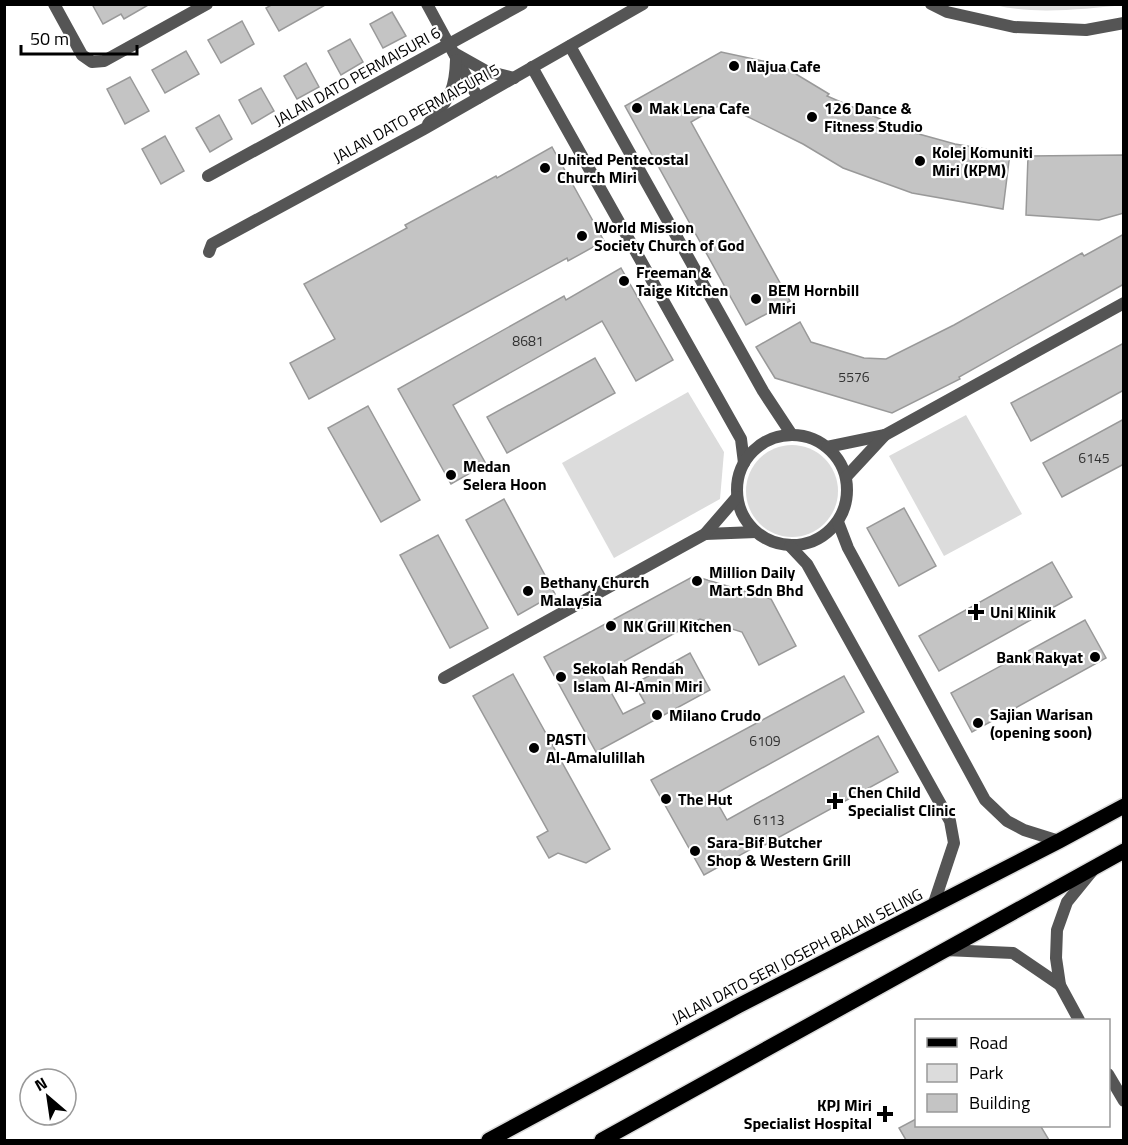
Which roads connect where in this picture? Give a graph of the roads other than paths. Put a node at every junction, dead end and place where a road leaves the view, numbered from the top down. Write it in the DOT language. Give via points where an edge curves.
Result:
graph roads {
  1 [pos="54,4"];
  2 [pos="207,4"];
  3 [pos="428,4"];
  4 [pos="522,4"];
  5 [pos="643,4"];
  6 [pos="931,4"];
  7 [pos="1124,23"];
  8 [pos="570,46"];
  9 [pos="452,52"];
  10 [pos="532,67"];
  11 [pos="514,78"];
  12 [pos="478,98"];
  13 [pos="424,129"];
  14 [pos="208,176"];
  15 [pos="209,252"];
  16 [pos="1124,303"];
  17 [pos="792,435"];
  18 [pos="885,435"];
  19 [pos="827,447"];
  20 [pos="744,463"];
  21 [pos="846,477"];
  22 [pos="737,497"];
  23 [pos="838,522"];
  24 [pos="756,532"];
  25 [pos="705,534"];
  26 [pos="790,546"];
  27 [pos="444,678"];
  28 [pos="1124,806"];
  29 [pos="1059,842"];
  30 [pos="1124,851"];
  31 [pos="1096,866"];
  32 [pos="933,906"];
  33 [pos="944,950"];
  34 [pos="1060,985"];
  35 [pos="1078,1019"];
  36 [pos="1110,1077"];
  37 [pos="1124,1101"];
  38 [pos="489,1140"];
  39 [pos="602,1140"];
  1 -- 2 [label="street" via="82,56 92,62 104,61"];
  3 -- 9 [label="street"];
  4 -- 9 [label="street, JALAN DATO PERMAISURI 6"];
  5 -- 8 [label="street, JALAN DATO PERMAISURI 5"];
  6 -- 7 [label="street" via="947,12 1014,27 1086,30"];
  8 -- 10 [label="street, JALAN DATO PERMAISURI 5"];
  8 -- 17 [label="street" via="763,391"];
  9 -- 11 [label="street" via="486,71"];
  9 -- 12 [label="street"];
  9 -- 13 [label="street" via="455,77 451,95"];
  9 -- 14 [label="street, JALAN DATO PERMAISURI 6"];
  10 -- 11 [label="street, JALAN DATO PERMAISURI 5"];
  10 -- 20 [label="street" via="741,439"];
  11 -- 12 [label="street, JALAN DATO PERMAISURI 5"];
  12 -- 13 [label="street, JALAN DATO PERMAISURI 5"];
  13 -- 15 [label="street, JALAN DATO PERMAISURI 5" via="212,244"];
  16 -- 18 [label="street"];
  17 -- 19 [label="street" via="811,438"];
  17 -- 20 [label="street" via="773,438"];
  18 -- 19 [label="street"];
  18 -- 21 [label="street"];
  19 -- 21 [label="street" via="839,460"];
  20 -- 22 [label="street"];
  21 -- 23 [label="street" via="846,500"];
  22 -- 24 [label="street"];
  22 -- 25 [label="street"];
  23 -- 26 [label="street" via="825,535"];
  23 -- 29 [label="street" via="848,548 985,800 1006,821"];
  24 -- 25 [label="street"];
  24 -- 26 [label="street"];
  25 -- 27 [label="street"];
  26 -- 32 [label="street" via="807,564 950,821 954,843"];
  28 -- 29 [label="main road, JALAN DATO SERI JOSEPH BALAN SELING"];
  29 -- 32 [label="main road, JALAN DATO SERI JOSEPH BALAN SELING"];
  30 -- 31 [label="main road"];
  31 -- 33 [label="main road"];
  31 -- 34 [label="street" via="1067,902 1057,930"];
  32 -- 38 [label="main road, JALAN DATO SERI JOSEPH BALAN SELING"];
  33 -- 34 [label="street" via="1013,953"];
  33 -- 39 [label="main road"];
  34 -- 35 [label="street"];
  36 -- 37 [label="street"];
}
